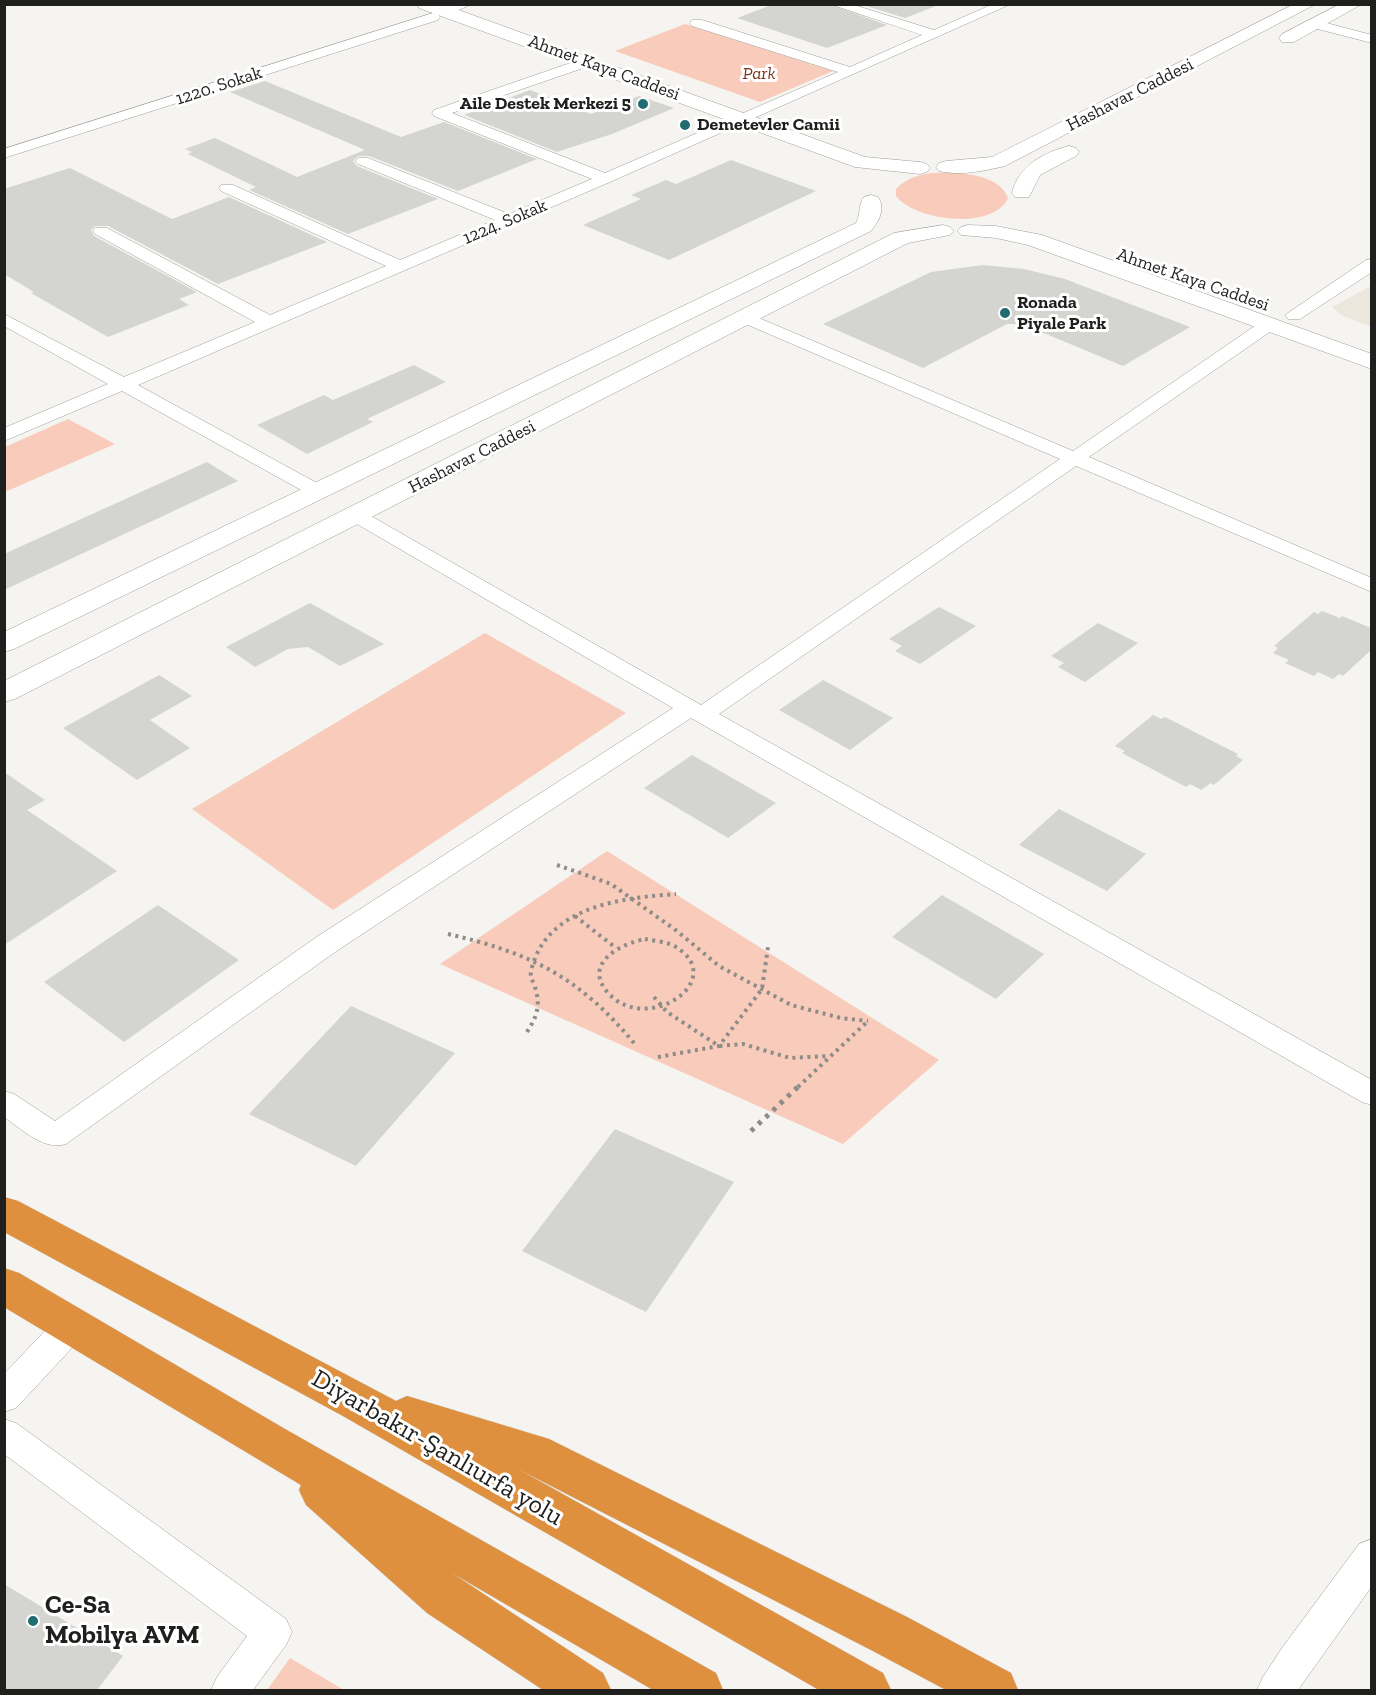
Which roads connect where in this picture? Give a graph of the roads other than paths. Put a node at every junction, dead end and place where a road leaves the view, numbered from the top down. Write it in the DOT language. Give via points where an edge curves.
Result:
graph roads {
  1 [pos="466,4"];
  2 [pos="836,4"];
  3 [pos="1005,4"];
  4 [pos="1308,4"];
  5 [pos="1354,4"];
  6 [pos="406,8"];
  7 [pos="434,11"];
  8 [pos="697,23"];
  9 [pos="1315,24"];
  10 [pos="935,35"];
  11 [pos="1371,39"];
  12 [pos="1274,46"];
  13 [pos="580,65"];
  14 [pos="850,71"];
  15 [pos="737,121"];
  16 [pos="1084,144"];
  17 [pos="4,154"];
  18 [pos="363,161"];
  19 [pos="920,168"];
  20 [pos="946,168"];
  21 [pos="605,179"];
  22 [pos="227,188"];
  23 [pos="882,207"];
  24 [pos="1025,209"];
  25 [pos="509,220"];
  26 [pos="101,231"];
  27 [pos="943,231"];
  28 [pos="968,231"];
  29 [pos="1371,264"];
  30 [pos="400,267"];
  31 [pos="1294,315"];
  32 [pos="747,318"];
  33 [pos="4,319"];
  34 [pos="271,323"];
  35 [pos="1268,325"];
  36 [pos="1371,343"];
  37 [pos="1371,362"];
  38 [pos="125,385"];
  39 [pos="4,435"];
  40 [pos="1075,460"];
  41 [pos="319,492"];
  42 [pos="357,516"];
  43 [pos="1371,586"];
  44 [pos="4,644"];
  45 [pos="4,693"];
  46 [pos="696,712"];
  47 [pos="1371,1094"];
  48 [pos="4,1102"];
  49 [pos="4,1213"];
  50 [pos="4,1285"];
  51 [pos="72,1325"];
  52 [pos="4,1397"];
  53 [pos="358,1402"];
  54 [pos="4,1434"];
  55 [pos="269,1443"];
  56 [pos="1371,1556"];
  57 [pos="230,1690"];
  58 [pos="586,1690"];
  59 [pos="699,1690"];
  60 [pos="866,1690"];
  61 [pos="994,1690"];
  62 [pos="1276,1690"];
  1 -- 7 [label="street, 1220. Sokak"];
  2 -- 10 [label="street"];
  3 -- 10 [label="street, 1224. Sokak"];
  4 -- 20 [label="main road, Hashavar Caddesi" via="998,162"];
  5 -- 9 [label="main road"];
  6 -- 7 [label="main road, Ahmet Kaya Caddesi"];
  7 -- 13 [label="main road, Ahmet Kaya Caddesi"];
  7 -- 17 [label="street, 1220. Sokak"];
  8 -- 14 [label="street"];
  9 -- 11 [label="street"];
  9 -- 12 [label="main road"];
  10 -- 14 [label="street, 1224. Sokak"];
  13 -- 15 [label="main road, Ahmet Kaya Caddesi"];
  13 -- 21 [label="street" via="439,113"];
  14 -- 15 [label="street, 1224. Sokak"];
  15 -- 19 [label="main road, Ahmet Kaya Caddesi" via="862,163"];
  15 -- 21 [label="street, 1224. Sokak"];
  15 -- 23 [label="main road, Ahmet Kaya Caddesi" via="851,174"];
  16 -- 24 [label="main road, Hashavar Caddesi" via="1028,172 1023,183"];
  18 -- 25 [label="street"];
  19 -- 20 [label="main road"];
  19 -- 23 [label="main road" via="881,180"];
  20 -- 24 [label="main road, Ahmet Kaya Caddesi" via="993,175 1010,183"];
  21 -- 25 [label="street, 1224. Sokak"];
  22 -- 30 [label="street"];
  23 -- 27 [label="main road" via="918,228"];
  23 -- 41 [label="main road" via="870,215 864,227"];
  24 -- 28 [label="main road" via="992,228"];
  24 -- 31 [label="main road, Ahmet Kaya Caddesi" via="1046,228"];
  25 -- 30 [label="street, 1224. Sokak"];
  26 -- 34 [label="street"];
  27 -- 28 [label="main road"];
  27 -- 32 [label="main road, Hashavar Caddesi" via="903,238"];
  28 -- 35 [label="main road" via="996,231 1034,240"];
  29 -- 31 [label="street"];
  30 -- 34 [label="street, 1224. Sokak"];
  31 -- 36 [label="main road, Ahmet Kaya Caddesi"];
  32 -- 40 [label="street"];
  32 -- 42 [label="main road, Hashavar Caddesi"];
  33 -- 38 [label="street"];
  34 -- 38 [label="street, 1224. Sokak"];
  35 -- 37 [label="main road"];
  35 -- 40 [label="street"];
  38 -- 39 [label="street, 1224. Sokak"];
  38 -- 41 [label="street"];
  40 -- 43 [label="street"];
  40 -- 46 [label="street"];
  41 -- 44 [label="main road"];
  42 -- 45 [label="main road, Hashavar Caddesi"];
  42 -- 46 [label="street"];
  46 -- 47 [label="street"];
  46 -- 48 [label="street" via="327,943 55,1136"];
  49 -- 53 [label="highway, Diyarbakır-Şanlıurfa yolu"];
  50 -- 51 [label="highway"];
  51 -- 52 [label="street"];
  51 -- 55 [label="highway"];
  53 -- 60 [label="highway, Diyarbakır-Şanlıurfa yolu"];
  53 -- 61 [label="highway" via="533,1453"];
  54 -- 57 [label="street" via="273,1632"];
  55 -- 58 [label="highway" via="444,1597"];
  55 -- 59 [label="highway"];
  56 -- 62 [label="street"];
}
